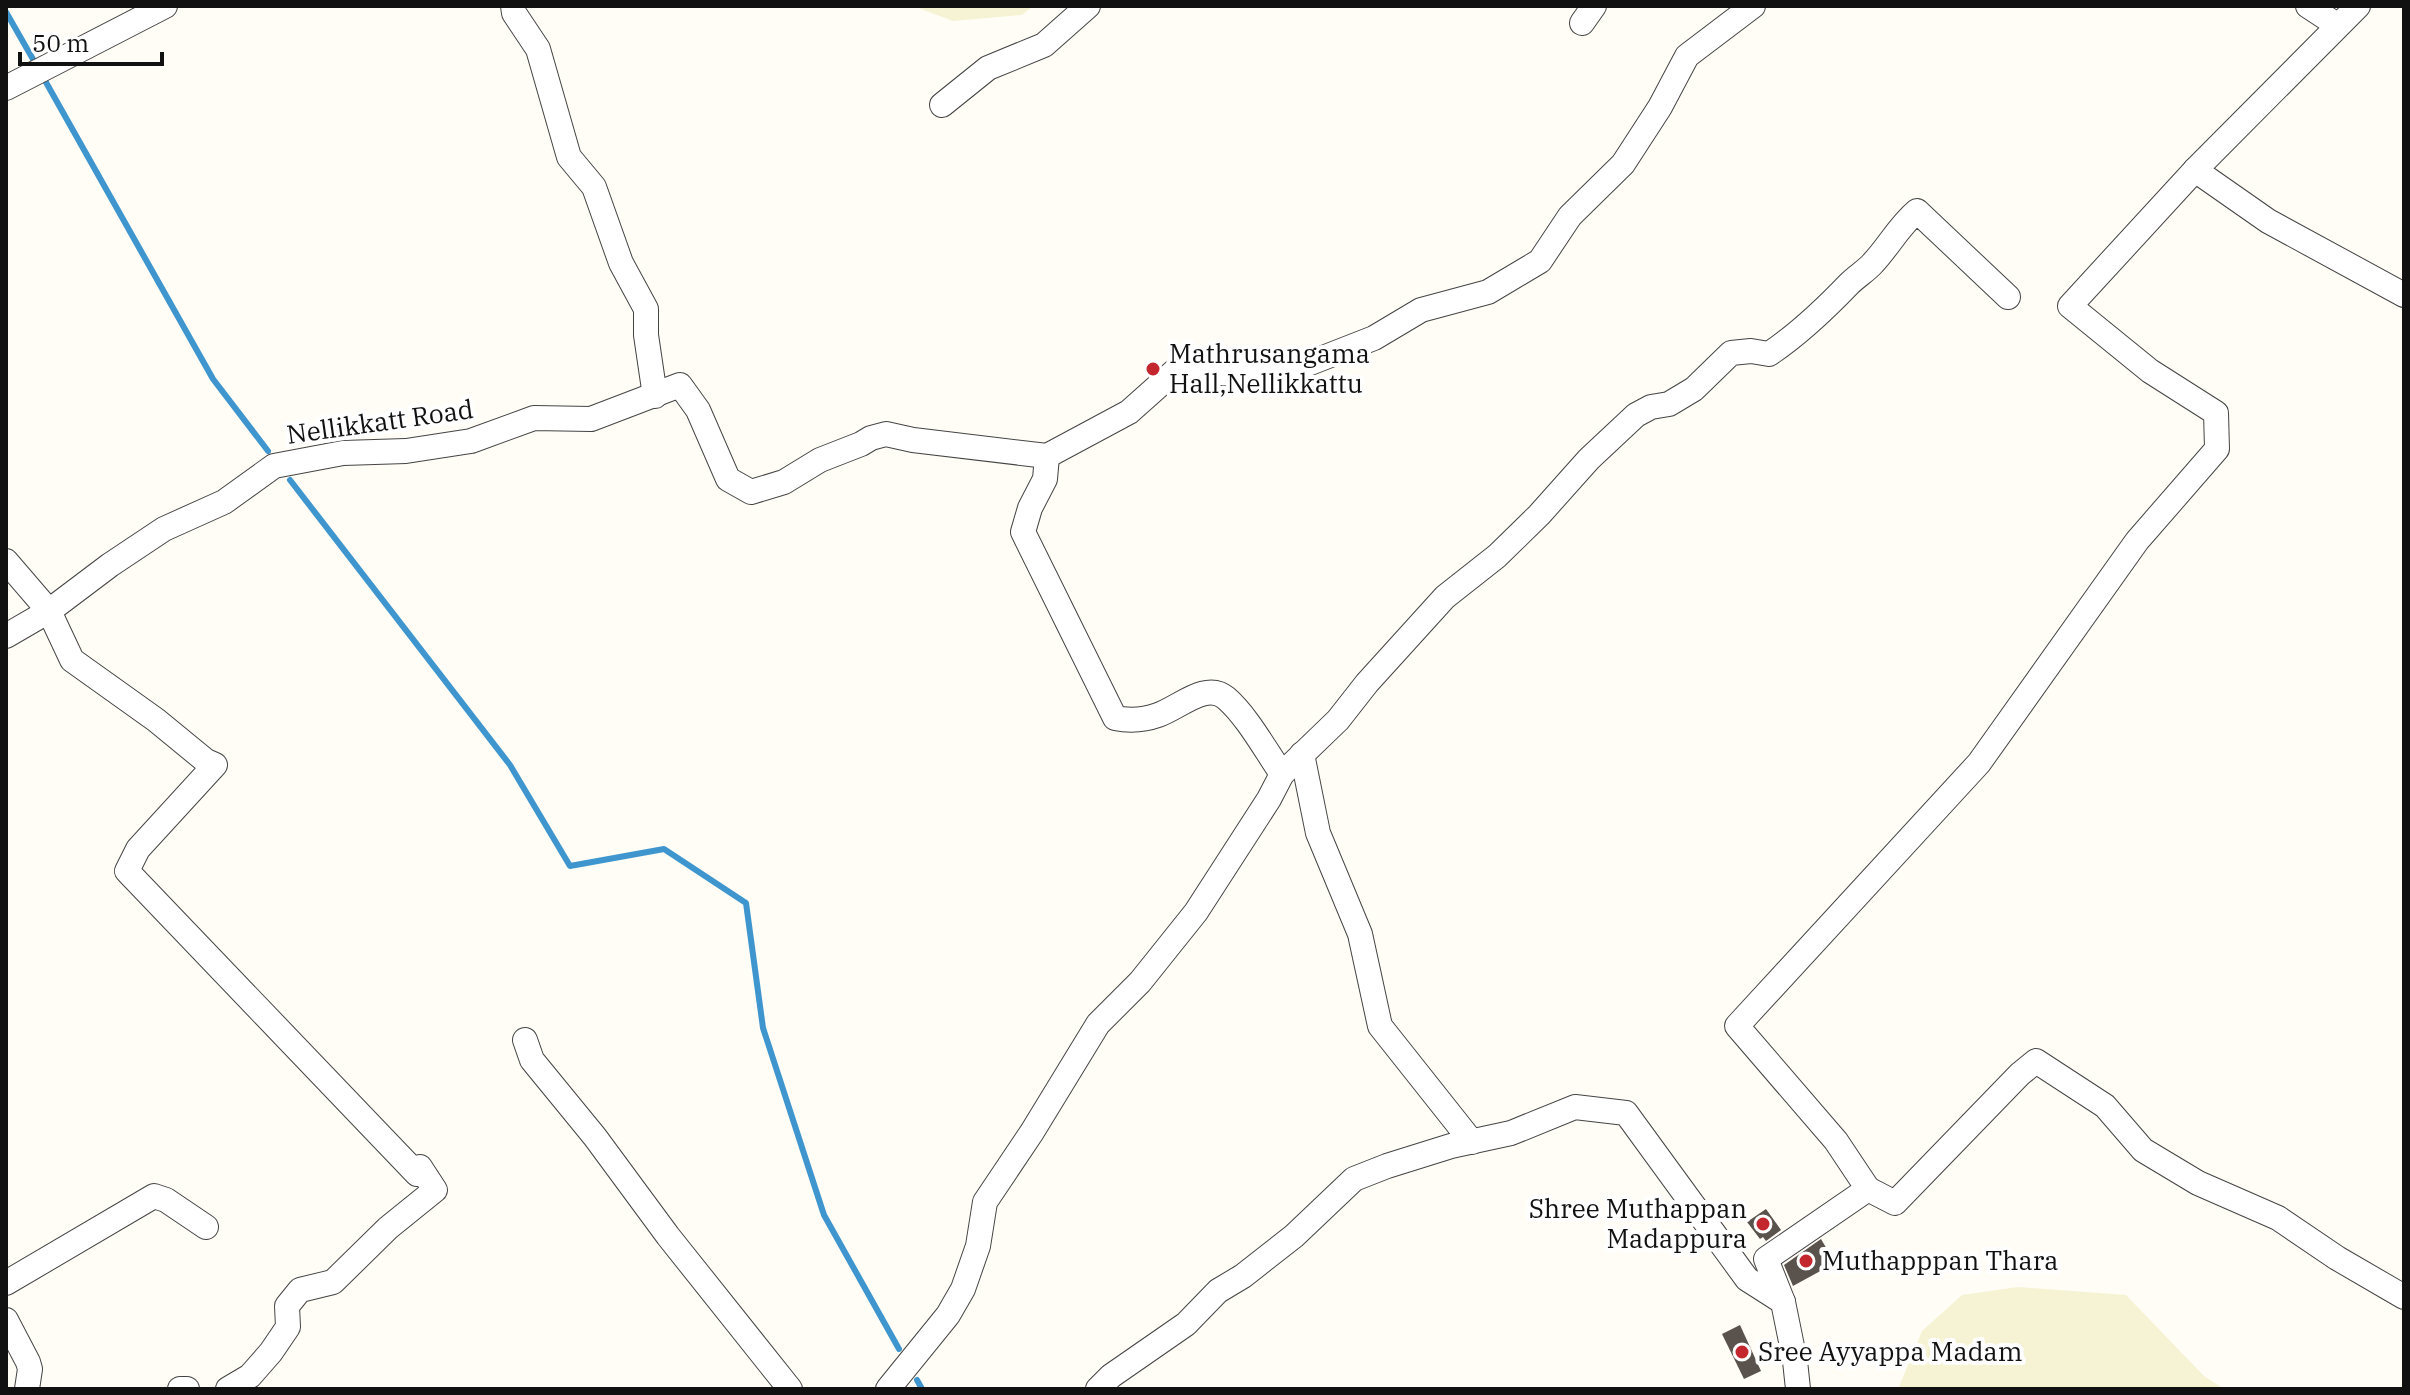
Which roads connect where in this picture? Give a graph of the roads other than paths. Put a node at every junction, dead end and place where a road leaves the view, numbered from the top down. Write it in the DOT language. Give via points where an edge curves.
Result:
graph roads {
  1 [pos="165,6"];
  2 [pos="513,6"];
  3 [pos="1088,6"];
  4 [pos="2308,6"];
  5 [pos="2358,6"];
  6 [pos="1738,11"];
  7 [pos="2337,25"];
  8 [pos="6,88"];
  9 [pos="942,105"];
  10 [pos="2195,170"];
  11 [pos="2404,295"];
  12 [pos="2008,297"];
  13 [pos="655,396"];
  14 [pos="1047,456"];
  15 [pos="6,561"];
  16 [pos="49,611"];
  17 [pos="6,636"];
  18 [pos="1302,754"];
  19 [pos="1282,774"];
  20 [pos="525,1040"];
  21 [pos="1472,1142"];
  22 [pos="1868,1189"];
  23 [pos="206,1227"];
  24 [pos="6,1283"];
  25 [pos="2404,1297"];
  26 [pos="1783,1302"];
  27 [pos="6,1320"];
  28 [pos="27,1389"];
  29 [pos="180,1389"];
  30 [pos="187,1389"];
  31 [pos="228,1389"];
  32 [pos="790,1389"];
  33 [pos="888,1389"];
  34 [pos="1098,1389"];
  35 [pos="1798,1389"];
  1 -- 8 [label="street"];
  2 -- 13 [label="street" via="538,49 569,157 594,187 621,263 646,309"];
  3 -- 9 [label="street" via="1044,45 988,68"];
  4 -- 7 [label="street"];
  5 -- 7 [label="street"];
  6 -- 14 [label="street" via="1687,56 1623,164 1570,216 1540,261 1488,292 1421,310 1374,338 1305,365 1240,374 1175,371 1129,412"];
  7 -- 10 [label="street"];
  10 -- 11 [label="street" via="2268,221"];
  10 -- 22 [label="street" via="2070,306 2150,371 2216,413 2217,449 2137,541 1979,763 1737,1026 1836,1141"];
  12 -- 18 [label="street" via="1917,211 1872,264 1787,342 1769,354 1731,353 1694,389 1636,415 1497,556 1445,597"];
  13 -- 14 [label="street, Nellikkatt Road" via="680,385 698,410 728,479 751,492 886,434"];
  13 -- 16 [label="street, Nellikkatt Road" via="591,419 534,418 471,441 343,453 274,466 224,502 164,529"];
  14 -- 19 [label="street" via="1045,479 1023,532 1115,718 1131,721 1159,715 1205,692 1217,692 1240,714"];
  15 -- 16 [label="street"];
  16 -- 17 [label="street, Nellikkatt Road"];
  16 -- 31 [label="street" via="72,660 215,765 138,849 127,871 417,1174 420,1167 435,1190 333,1282 300,1290 287,1306 288,1327 271,1352 250,1376"];
  18 -- 19 [label="street"];
  18 -- 21 [label="street" via="1318,833 1360,934 1380,1026"];
  19 -- 33 [label="street" via="1196,912 1098,1024 985,1202 978,1246 963,1289"];
  20 -- 32 [label="street" via="532,1060"];
  21 -- 26 [label="street" via="1511,1133 1575,1107 1626,1113 1747,1279"];
  21 -- 34 [label="street" via="1354,1179 1294,1236"];
  22 -- 25 [label="street" via="1895,1203 2036,1061 2105,1106 2143,1150 2198,1183 2278,1218"];
  22 -- 26 [label="street" via="1766,1259"];
  23 -- 24 [label="street" via="154,1196"];
  26 -- 35 [label="street"];
  27 -- 28 [label="street" via="28,1362"];
  29 -- 30 [label="street"];
}
